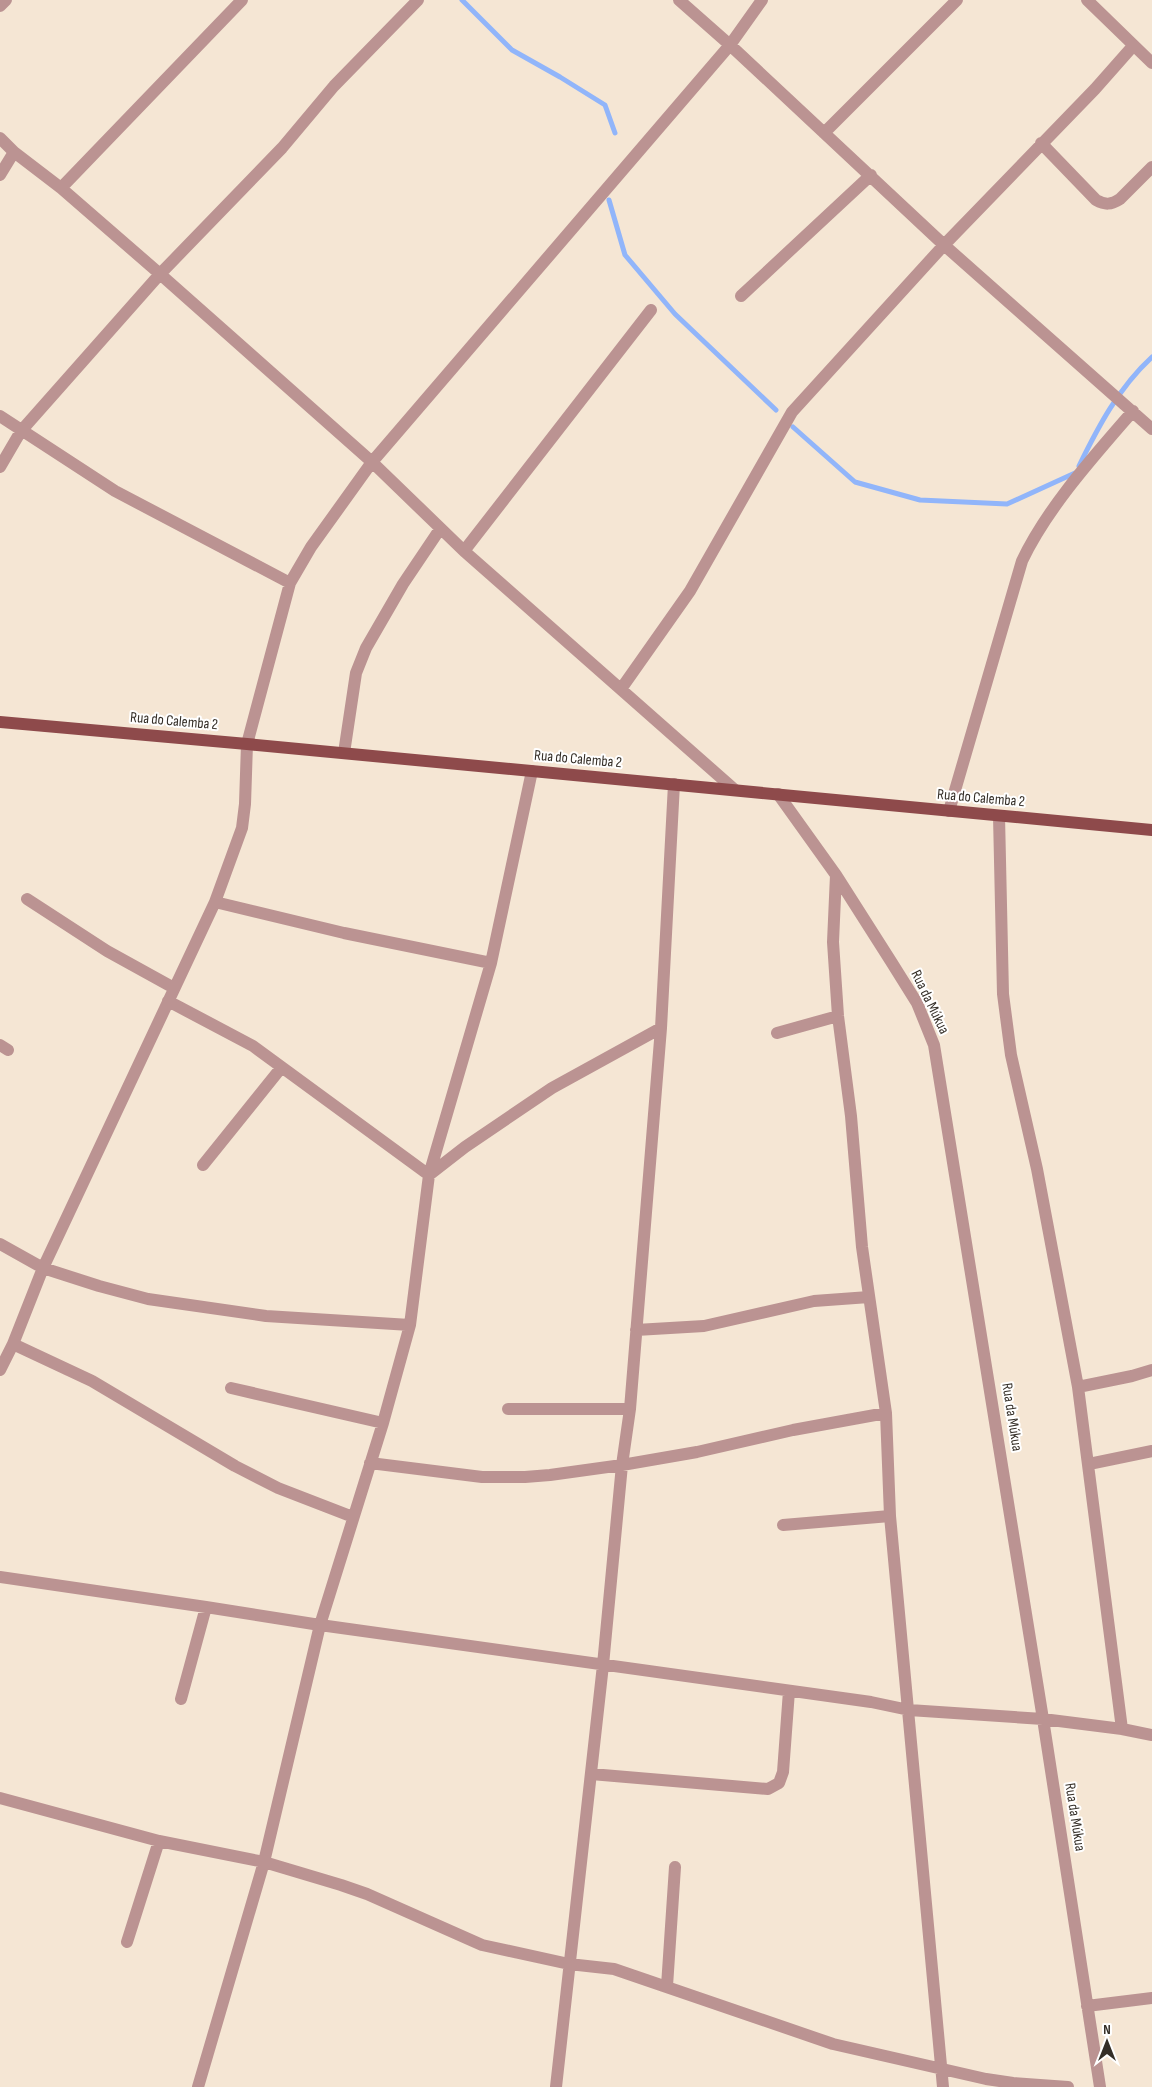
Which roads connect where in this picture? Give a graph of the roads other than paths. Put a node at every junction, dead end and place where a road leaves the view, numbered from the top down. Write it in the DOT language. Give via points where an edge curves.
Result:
graph roads {
  1 [pos="6,0"];
  2 [pos="242,0"];
  3 [pos="418,0"];
  4 [pos="679,0"];
  5 [pos="762,0"];
  6 [pos="957,0"];
  7 [pos="1087,0"];
  8 [pos="0,6"];
  9 [pos="730,44"];
  10 [pos="1133,46"];
  11 [pos="1152,63"];
  12 [pos="824,133"];
  13 [pos="0,138"];
  14 [pos="1042,143"];
  15 [pos="14,152"];
  16 [pos="1152,167"];
  17 [pos="0,175"];
  18 [pos="871,175"];
  19 [pos="61,188"];
  20 [pos="944,245"];
  21 [pos="160,274"];
  22 [pos="741,296"];
  23 [pos="651,310"];
  24 [pos="1133,411"];
  25 [pos="0,416"];
  26 [pos="1152,429"];
  27 [pos="21,431"];
  28 [pos="372,462"];
  29 [pos="0,467"];
  30 [pos="440,529"];
  31 [pos="464,551"];
  32 [pos="290,583"];
  33 [pos="621,689"];
  34 [pos="0,722"];
  35 [pos="247,744"];
  36 [pos="344,753"];
  37 [pos="532,771"];
  38 [pos="674,784"];
  39 [pos="735,790"];
  40 [pos="778,794"];
  41 [pos="949,811"];
  42 [pos="999,816"];
  43 [pos="1152,830"];
  44 [pos="836,875"];
  45 [pos="27,898"];
  46 [pos="215,902"];
  47 [pos="491,963"];
  48 [pos="174,988"];
  49 [pos="168,1001"];
  50 [pos="838,1016"];
  51 [pos="661,1028"];
  52 [pos="777,1033"];
  53 [pos="280,1068"];
  54 [pos="203,1165"];
  55 [pos="429,1175"];
  56 [pos="0,1244"];
  57 [pos="43,1268"];
  58 [pos="869,1297"];
  59 [pos="410,1325"];
  60 [pos="636,1330"];
  61 [pos="13,1344"];
  62 [pos="0,1370"];
  63 [pos="1152,1370"];
  64 [pos="1078,1387"];
  65 [pos="231,1388"];
  66 [pos="508,1409"];
  67 [pos="630,1409"];
  68 [pos="886,1413"];
  69 [pos="383,1423"];
  70 [pos="1152,1451"];
  71 [pos="370,1463"];
  72 [pos="1089,1464"];
  73 [pos="622,1465"];
  74 [pos="890,1516"];
  75 [pos="353,1517"];
  76 [pos="783,1525"];
  77 [pos="0,1578"];
  78 [pos="206,1606"];
  79 [pos="320,1625"];
  80 [pos="603,1665"];
  81 [pos="789,1691"];
  82 [pos="181,1699"];
  83 [pos="909,1710"];
  84 [pos="1044,1718"];
  85 [pos="1122,1729"];
  86 [pos="1152,1735"];
  87 [pos="591,1774"];
  88 [pos="0,1798"];
  89 [pos="159,1841"];
  90 [pos="264,1862"];
  91 [pos="675,1867"];
  92 [pos="128,1942"];
  93 [pos="570,1964"];
  94 [pos="666,1986"];
  95 [pos="1152,1998"];
  96 [pos="1087,2006"];
  97 [pos="941,2070"];
  98 [pos="198,2087"];
  99 [pos="556,2087"];
  100 [pos="943,2087"];
  101 [pos="1068,2087"];
  102 [pos="1100,2087"];
  1 -- 8 [label="street"];
  2 -- 19 [label="street"];
  3 -- 21 [label="street"];
  4 -- 9 [label="street"];
  5 -- 9 [label="street"];
  6 -- 12 [label="street"];
  7 -- 10 [label="street"];
  9 -- 12 [label="street"];
  9 -- 28 [label="street"];
  10 -- 11 [label="street"];
  10 -- 14 [label="street"];
  12 -- 18 [label="street"];
  13 -- 15 [label="street"];
  14 -- 16 [label="street" via="1096,200 1107,205 1120,199"];
  14 -- 20 [label="street"];
  15 -- 17 [label="street"];
  15 -- 19 [label="street"];
  18 -- 20 [label="street"];
  18 -- 22 [label="street"];
  19 -- 21 [label="street"];
  20 -- 24 [label="street"];
  20 -- 33 [label="street" via="792,412 690,591"];
  21 -- 27 [label="street"];
  21 -- 28 [label="street"];
  23 -- 31 [label="street"];
  24 -- 26 [label="street"];
  24 -- 41 [label="street" via="1095,455 1032,539 1022,561"];
  25 -- 27 [label="street"];
  27 -- 29 [label="street"];
  27 -- 32 [label="street" via="115,491"];
  28 -- 30 [label="street"];
  28 -- 32 [label="street" via="311,547"];
  30 -- 31 [label="street"];
  30 -- 36 [label="street" via="366,648 356,673"];
  31 -- 33 [label="street"];
  32 -- 35 [label="street"];
  33 -- 39 [label="street"];
  34 -- 35 [label="main road, Rua do Calemba 2"];
  35 -- 36 [label="main road, Rua do Calemba 2"];
  35 -- 46 [label="street" via="242,828"];
  36 -- 37 [label="main road, Rua do Calemba 2"];
  37 -- 38 [label="main road, Rua do Calemba 2"];
  37 -- 47 [label="street"];
  38 -- 39 [label="main road, Rua do Calemba 2"];
  38 -- 51 [label="street"];
  39 -- 40 [label="main road, Rua do Calemba 2"];
  40 -- 41 [label="main road, Rua do Calemba 2"];
  40 -- 44 [label="street, Rua da Múkua"];
  41 -- 42 [label="main road, Rua do Calemba 2"];
  42 -- 43 [label="main road, Rua do Calemba 2"];
  42 -- 64 [label="street" via="1003,994 1011,1055 1037,1169"];
  44 -- 50 [label="street" via="833,942"];
  44 -- 84 [label="street, Rua da Múkua" via="917,1004 934,1045"];
  45 -- 48 [label="street" via="107,951"];
  46 -- 47 [label="street"];
  46 -- 48 [label="street"];
  47 -- 55 [label="street"];
  48 -- 49 [label="street"];
  49 -- 53 [label="street" via="252,1046"];
  49 -- 57 [label="street"];
  50 -- 52 [label="street"];
  50 -- 58 [label="street"];
  51 -- 55 [label="street" via="552,1088"];
  51 -- 60 [label="street"];
  53 -- 54 [label="street"];
  53 -- 55 [label="street"];
  55 -- 59 [label="street"];
  56 -- 57 [label="street"];
  57 -- 59 [label="street" via="148,1299 266,1316"];
  57 -- 61 [label="street"];
  58 -- 60 [label="street" via="814,1301 704,1326"];
  58 -- 68 [label="street"];
  59 -- 69 [label="street"];
  60 -- 67 [label="street"];
  61 -- 62 [label="street"];
  61 -- 75 [label="street" via="92,1381 235,1466"];
  63 -- 64 [label="street"];
  64 -- 72 [label="street"];
  65 -- 69 [label="street"];
  66 -- 67 [label="street"];
  67 -- 73 [label="street"];
  68 -- 73 [label="street"];
  68 -- 74 [label="street"];
  69 -- 71 [label="street"];
  70 -- 72 [label="street"];
  71 -- 73 [label="street" via="482,1477 525,1477"];
  71 -- 75 [label="street"];
  72 -- 85 [label="street"];
  73 -- 80 [label="street"];
  74 -- 76 [label="street"];
  74 -- 83 [label="street"];
  75 -- 79 [label="street"];
  77 -- 78 [label="street"];
  78 -- 79 [label="street"];
  78 -- 82 [label="street"];
  79 -- 80 [label="street"];
  79 -- 90 [label="street"];
  80 -- 81 [label="street"];
  80 -- 87 [label="street"];
  81 -- 83 [label="street"];
  81 -- 87 [label="street" via="783,1772 779,1783 768,1790"];
  83 -- 84 [label="street"];
  83 -- 97 [label="street"];
  84 -- 85 [label="street"];
  84 -- 96 [label="street, Rua da Múkua"];
  85 -- 86 [label="street"];
  87 -- 93 [label="street"];
  88 -- 89 [label="street"];
  89 -- 90 [label="street"];
  89 -- 92 [label="street"];
  90 -- 93 [label="street" via="366,1894 482,1945"];
  90 -- 98 [label="street"];
  91 -- 94 [label="street"];
  93 -- 94 [label="street" via="614,1969"];
  93 -- 99 [label="street"];
  94 -- 97 [label="street" via="833,2044"];
  95 -- 96 [label="street"];
  96 -- 102 [label="street, Rua da Múkua"];
  97 -- 100 [label="street"];
  97 -- 101 [label="street" via="1013,2084"];
}
